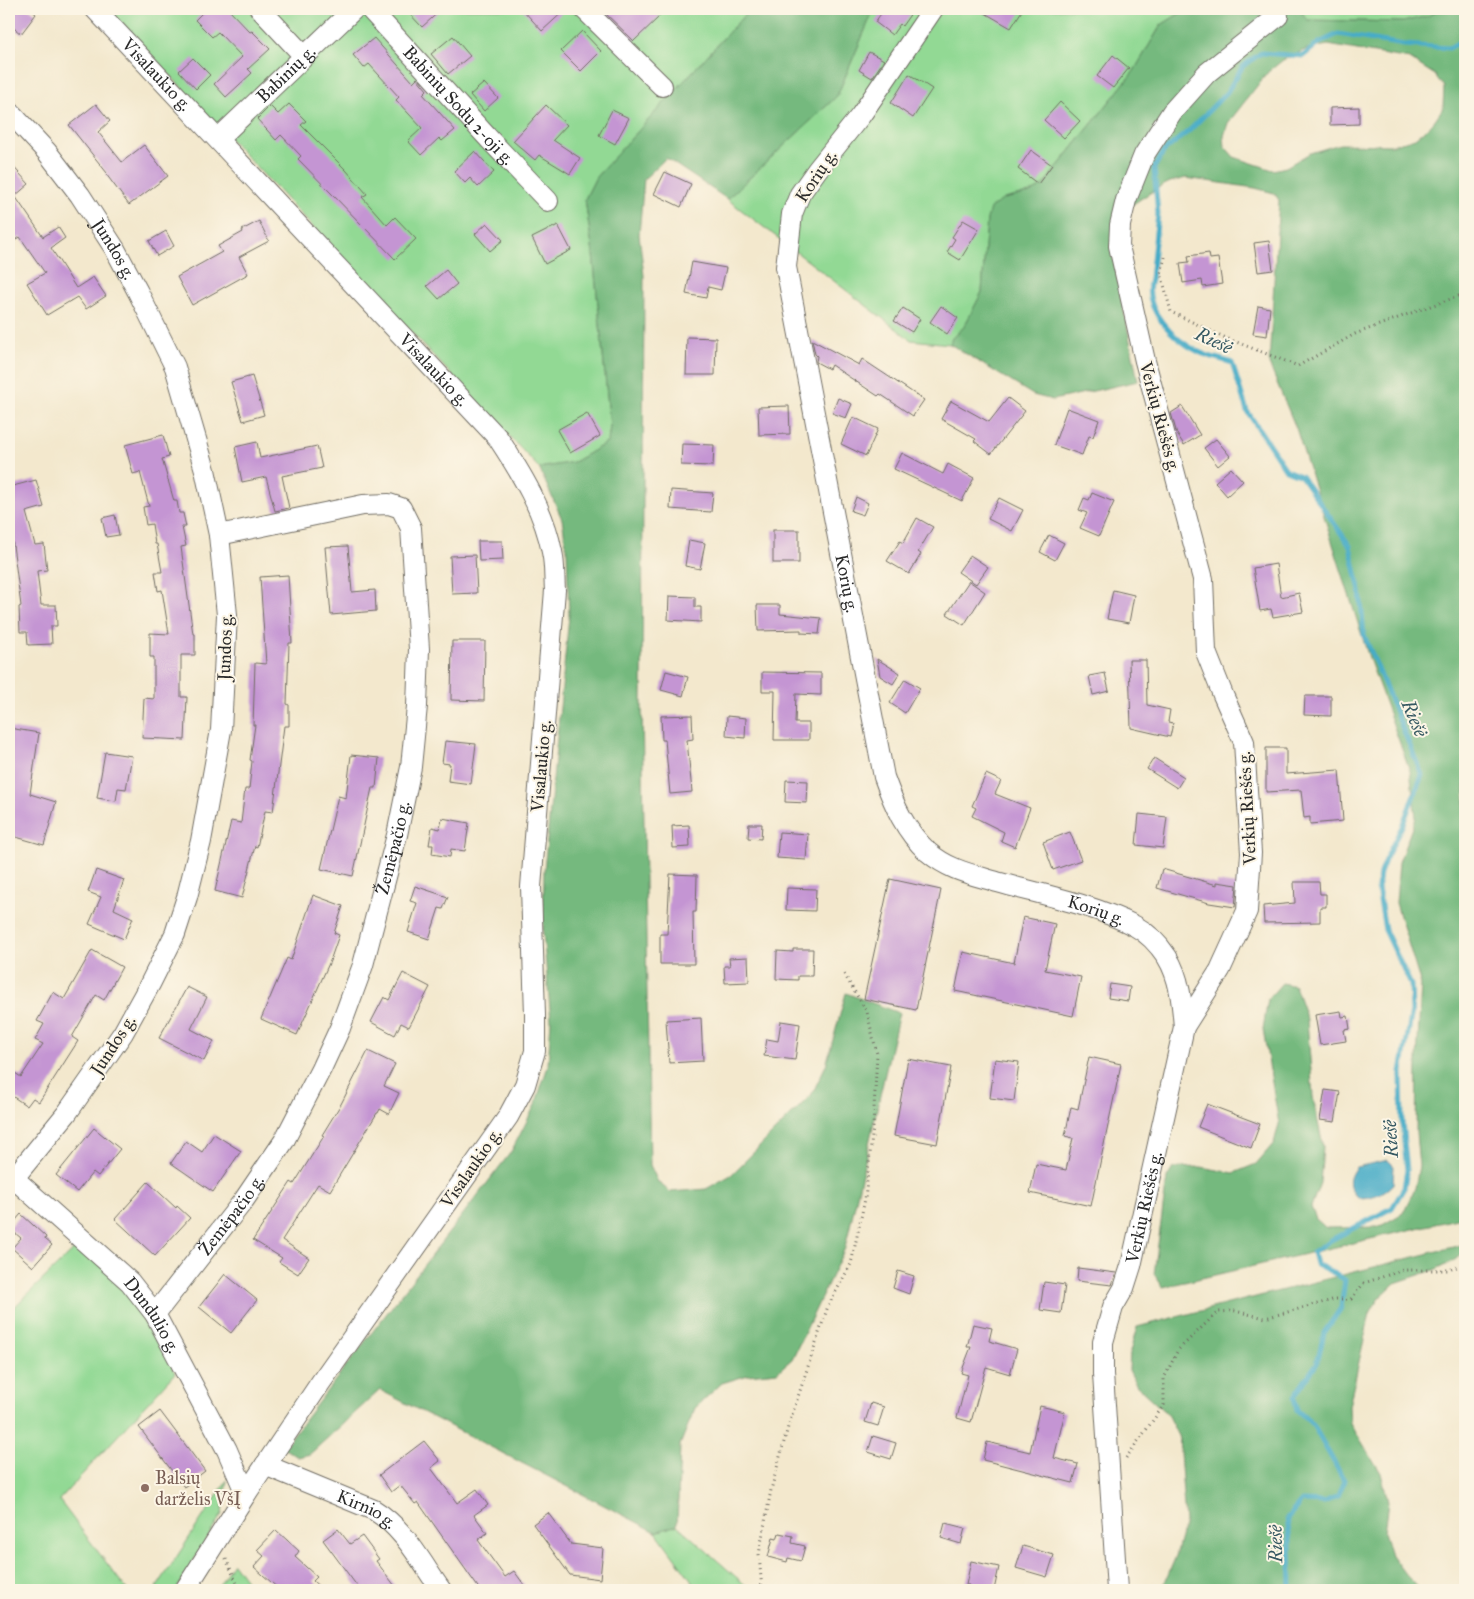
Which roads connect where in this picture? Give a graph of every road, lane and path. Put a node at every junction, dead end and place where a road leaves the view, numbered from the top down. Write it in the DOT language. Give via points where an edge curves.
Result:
graph roads {
  1 [pos="95,9"];
  2 [pos="260,9"];
  3 [pos="354,9"];
  4 [pos="370,9"];
  5 [pos="584,9"];
  6 [pos="933,9"];
  7 [pos="1278,16"];
  8 [pos="304,56"];
  9 [pos="662,86"];
  10 [pos="9,111"];
  11 [pos="218,139"];
  12 [pos="548,201"];
  13 [pos="1165,257"];
  14 [pos="1465,293"];
  15 [pos="1459,296"];
  16 [pos="1465,297"];
  17 [pos="219,536"];
  18 [pos="844,974"];
  19 [pos="1184,1027"];
  20 [pos="10,1179"];
  21 [pos="1465,1264"];
  22 [pos="155,1314"];
  23 [pos="265,1465"];
  24 [pos="1110,1481"];
  25 [pos="246,1494"];
  26 [pos="216,1541"];
  27 [pos="185,1590"];
  28 [pos="240,1590"];
  29 [pos="441,1590"];
  30 [pos="762,1590"];
  31 [pos="1117,1590"];
  1 -- 11 [label="street, Visalaukio g."];
  2 -- 8 [label="street"];
  3 -- 8 [label="street, Babinių g."];
  4 -- 12 [label="street, Babinių Sodų 2-oji g."];
  5 -- 9 [label="street"];
  6 -- 19 [label="street, Korių g." via="861,115 800,194 792,214 786,267 884,777 895,808 909,831 928,852 955,870 1101,911 1149,935 1175,973"];
  7 -- 19 [label="street, Verkių Riešės g." via="1206,74 1172,112 1144,155 1120,225 1119,246 1143,351 1203,579 1206,652 1244,742 1251,853 1248,911 1220,970"];
  8 -- 11 [label="street, Babinių g."];
  10 -- 17 [label="street, Jundos g." via="47,152 80,195 115,248 138,292 175,367 205,470"];
  11 -- 23 [label="street, Visalaukio g." via="498,438 522,474 540,511 552,552 555,590 531,887 535,1052 525,1085 508,1117"];
  13 -- 15 [label="path" via="1161,273 1171,312 1298,366 1355,334"];
  14 -- 15 [label="path"];
  15 -- 16 [label="path"];
  17 -- 20 [label="street, Jundos g." via="227,615 222,730 187,897 174,934 123,1033 67,1113"];
  17 -- 22 [label="street, Žemėpačio g." via="363,504 389,504 401,508 411,528 419,648 417,706 411,766 398,835 363,965 340,1028 284,1141 244,1200"];
  18 -- 30 [label="path" via="867,1012 877,1054 865,1199 851,1264 828,1306 771,1490 758,1554"];
  19 -- 24 [label="street, Verkių Riešės g." via="1132,1266 1113,1307 1103,1342"];
  20 -- 22 [label="street, Dundulio g." via="130,1282"];
  21 -- 24 [label="path" via="1449,1270 1403,1270 1364,1283 1351,1299 1336,1299 1264,1318 1235,1311 1218,1312 1178,1350 1164,1378 1164,1405"];
  22 -- 25 [label="street, Dundulio g."];
  23 -- 25 [label="street, Visalaukio g."];
  23 -- 29 [label="street, Kirnio g." via="374,1510 386,1518"];
  24 -- 31 [label="street, Verkių Riešės g."];
  25 -- 26 [label="street, Visalaukio g."];
  26 -- 27 [label="street, Visalaukio g."];
  26 -- 28 [label="path"];
}
